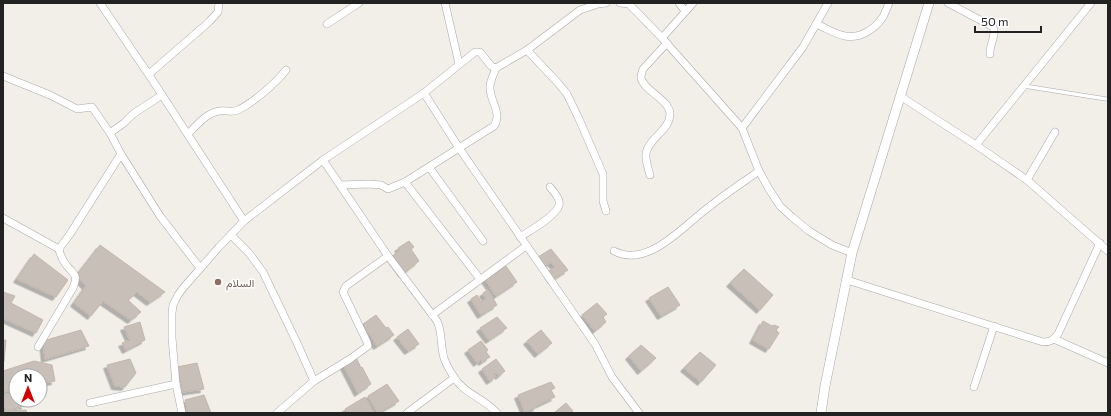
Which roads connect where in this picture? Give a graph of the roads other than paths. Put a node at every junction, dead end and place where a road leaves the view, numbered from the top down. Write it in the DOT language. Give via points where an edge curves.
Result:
graph roads {
  1 [pos="100,3"];
  2 [pos="219,3"];
  3 [pos="359,3"];
  4 [pos="445,3"];
  5 [pos="606,3"];
  6 [pos="620,3"];
  7 [pos="679,3"];
  8 [pos="692,3"];
  9 [pos="828,3"];
  10 [pos="889,3"];
  11 [pos="929,3"];
  12 [pos="948,3"];
  13 [pos="1091,3"];
  14 [pos="685,11"];
  15 [pos="327,24"];
  16 [pos="816,24"];
  17 [pos="664,40"];
  18 [pos="527,50"];
  19 [pos="990,54"];
  20 [pos="459,64"];
  21 [pos="496,68"];
  22 [pos="286,70"];
  23 [pos="149,74"];
  24 [pos="3,76"];
  25 [pos="1024,86"];
  26 [pos="424,93"];
  27 [pos="162,95"];
  28 [pos="900,96"];
  29 [pos="1106,99"];
  30 [pos="742,128"];
  31 [pos="1055,132"];
  32 [pos="110,133"];
  33 [pos="188,134"];
  34 [pos="976,145"];
  35 [pos="459,148"];
  36 [pos="121,154"];
  37 [pos="323,160"];
  38 [pos="429,167"];
  39 [pos="759,171"];
  40 [pos="650,175"];
  41 [pos="1027,180"];
  42 [pos="405,182"];
  43 [pos="340,185"];
  44 [pos="550,187"];
  45 [pos="606,211"];
  46 [pos="3,218"];
  47 [pos="244,221"];
  48 [pos="231,234"];
  49 [pos="520,237"];
  50 [pos="483,241"];
  51 [pos="1100,243"];
  52 [pos="526,246"];
  53 [pos="59,249"];
  54 [pos="614,251"];
  55 [pos="1108,251"];
  56 [pos="852,253"];
  57 [pos="388,256"];
  58 [pos="200,268"];
  59 [pos="480,279"];
  60 [pos="847,280"];
  61 [pos="432,314"];
  62 [pos="994,326"];
  63 [pos="1054,339"];
  64 [pos="38,347"];
  65 [pos="1108,363"];
  66 [pos="454,378"];
  67 [pos="314,381"];
  68 [pos="176,384"];
  69 [pos="974,387"];
  70 [pos="90,403"];
  71 [pos="182,413"];
  72 [pos="277,413"];
  73 [pos="407,413"];
  74 [pos="496,413"];
  75 [pos="639,413"];
  76 [pos="821,413"];
  1 -- 23 [label="street"];
  2 -- 23 [label="street" via="218,12 209,22"];
  3 -- 15 [label="street"];
  4 -- 20 [label="street"];
  5 -- 18 [label="street" via="580,10"];
  6 -- 17 [label="street" via="629,4"];
  7 -- 14 [label="street"];
  8 -- 14 [label="street"];
  9 -- 16 [label="street"];
  10 -- 16 [label="street" via="883,17 871,29 853,37"];
  11 -- 28 [label="street"];
  12 -- 19 [label="street" via="993,27 995,32"];
  13 -- 25 [label="street"];
  14 -- 17 [label="street"];
  16 -- 30 [label="street" via="803,47"];
  17 -- 30 [label="street"];
  17 -- 40 [label="street" via="641,74 643,82 668,107 670,114 666,125 646,154"];
  18 -- 21 [label="street"];
  18 -- 45 [label="street" via="558,83 579,119 603,174 603,201"];
  20 -- 21 [label="street" via="475,52 480,52 491,66"];
  20 -- 26 [label="street"];
  21 -- 35 [label="street" via="489,88 498,116 496,122 494,126"];
  22 -- 33 [label="street" via="274,83 242,107 211,114"];
  23 -- 27 [label="street"];
  24 -- 32 [label="street" via="78,109 92,107"];
  25 -- 29 [label="lane"];
  25 -- 34 [label="street"];
  26 -- 35 [label="street"];
  26 -- 37 [label="street"];
  27 -- 32 [label="street"];
  27 -- 33 [label="street"];
  28 -- 34 [label="street"];
  28 -- 56 [label="street"];
  30 -- 39 [label="street"];
  31 -- 41 [label="street"];
  32 -- 36 [label="street"];
  33 -- 47 [label="street"];
  34 -- 41 [label="street"];
  35 -- 38 [label="street"];
  35 -- 49 [label="street"];
  36 -- 53 [label="street"];
  36 -- 58 [label="street" via="160,216"];
  37 -- 43 [label="street"];
  37 -- 47 [label="street"];
  38 -- 42 [label="street"];
  38 -- 50 [label="street"];
  39 -- 54 [label="street" via="659,246 630,256"];
  39 -- 56 [label="street" via="780,206 792,218 832,245"];
  41 -- 51 [label="street"];
  42 -- 43 [label="street" via="390,188 369,184"];
  42 -- 59 [label="street"];
  43 -- 57 [label="street"];
  44 -- 49 [label="street" via="559,200 559,207 548,218"];
  46 -- 53 [label="street"];
  47 -- 48 [label="street"];
  48 -- 58 [label="street"];
  48 -- 67 [label="street" via="263,272"];
  49 -- 52 [label="street"];
  51 -- 55 [label="street"];
  51 -- 63 [label="street"];
  52 -- 59 [label="street"];
  52 -- 75 [label="street" via="595,344 612,377"];
  53 -- 64 [label="street" via="67,266 76,276 76,281"];
  56 -- 60 [label="street"];
  57 -- 61 [label="street"];
  57 -- 67 [label="street" via="346,286 343,292 367,342 367,349"];
  58 -- 68 [label="street" via="173,305 172,338"];
  59 -- 61 [label="street"];
  60 -- 62 [label="street"];
  60 -- 76 [label="street"];
  61 -- 66 [label="street" via="440,329 444,357"];
  62 -- 63 [label="street" via="1043,342"];
  62 -- 69 [label="street"];
  63 -- 65 [label="street"];
  66 -- 73 [label="street"];
  66 -- 74 [label="street" via="464,390 493,408"];
  67 -- 72 [label="street"];
  68 -- 70 [label="street"];
  68 -- 71 [label="street"];
}
